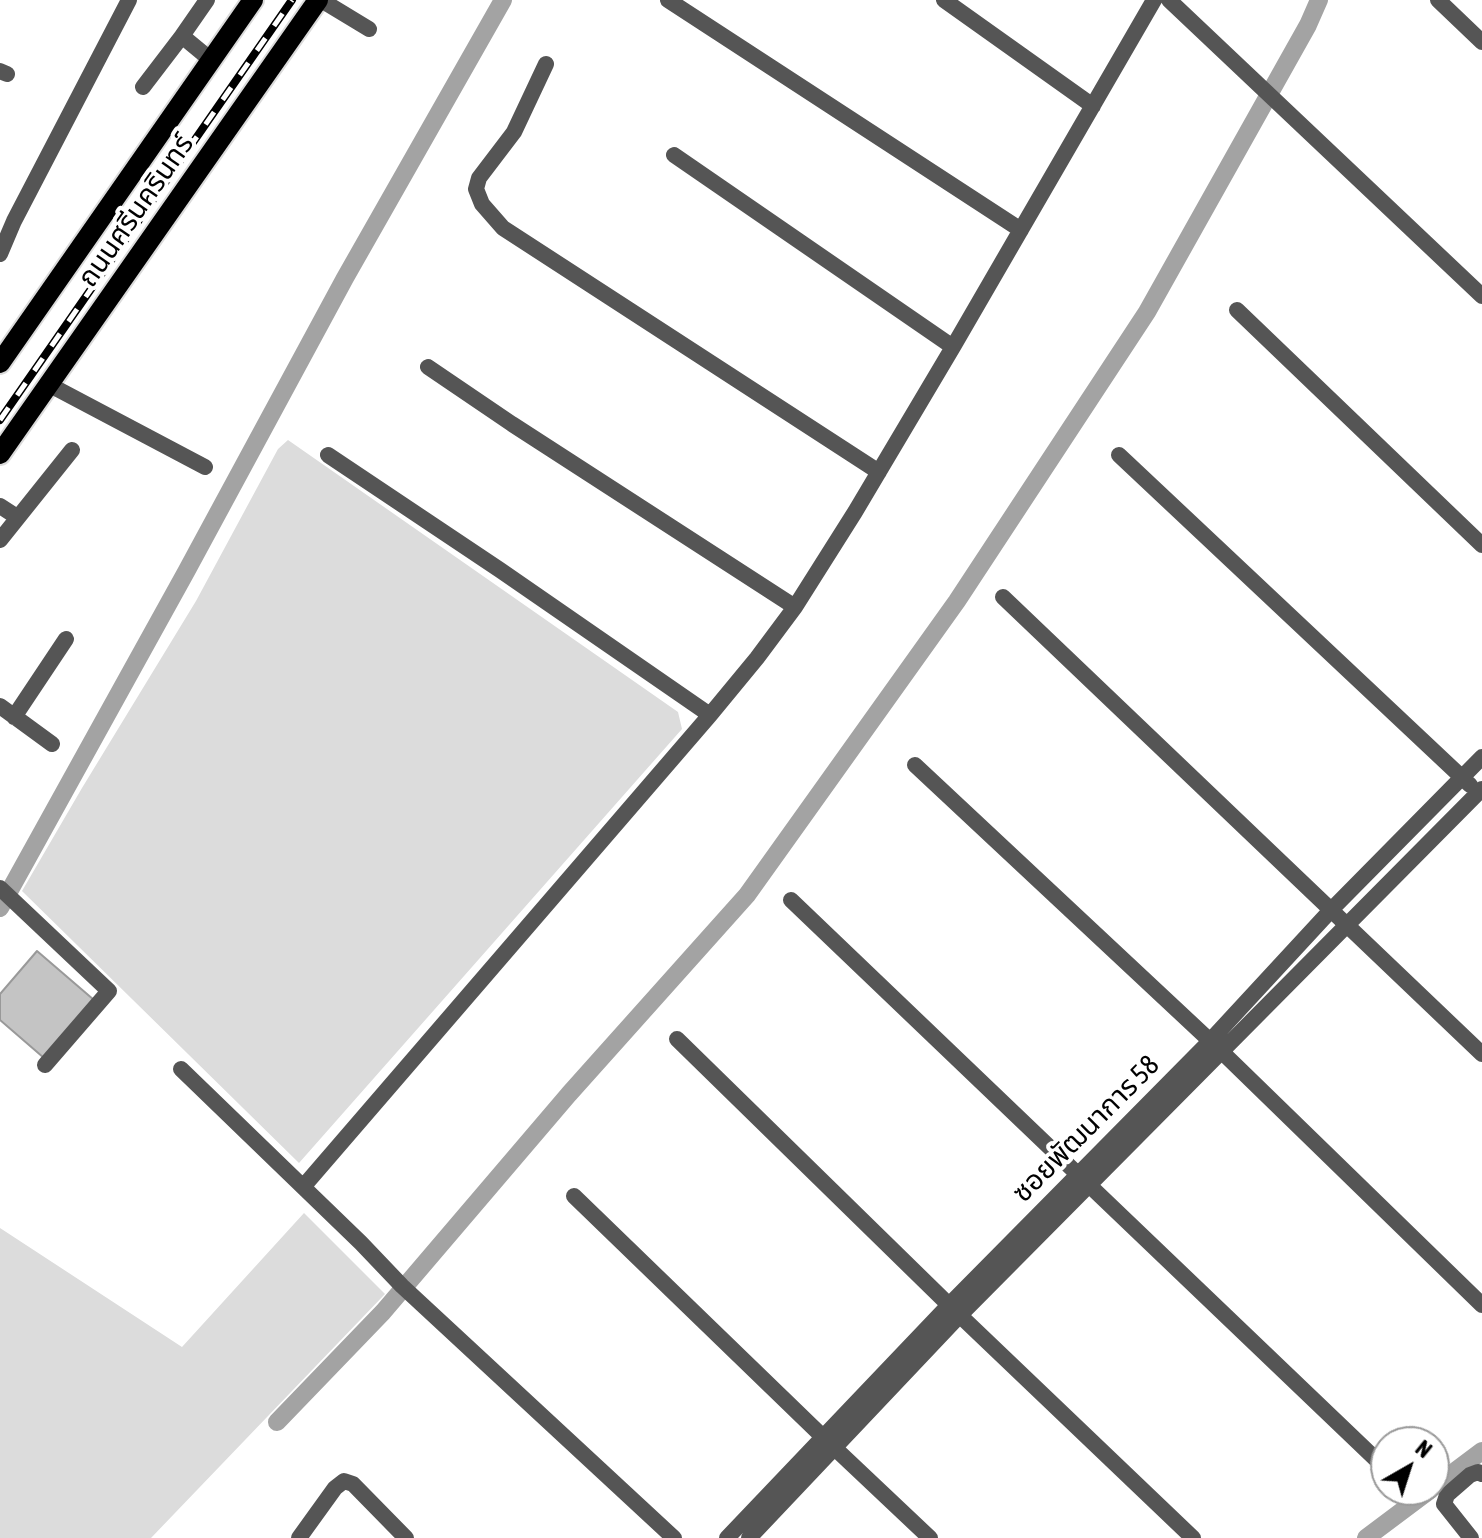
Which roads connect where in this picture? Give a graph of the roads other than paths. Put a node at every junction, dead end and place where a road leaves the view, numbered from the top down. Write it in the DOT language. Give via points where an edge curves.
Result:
graph roads {
  1 [pos="129,0"];
  2 [pos="207,0"];
  3 [pos="253,0"];
  4 [pos="319,0"];
  5 [pos="668,0"];
  6 [pos="944,0"];
  7 [pos="1154,0"];
  8 [pos="1169,0"];
  9 [pos="1438,0"];
  10 [pos="369,29"];
  11 [pos="182,36"];
  12 [pos="1482,42"];
  13 [pos="211,60"];
  14 [pos="546,64"];
  15 [pos="143,87"];
  16 [pos="1093,106"];
  17 [pos="674,155"];
  18 [pos="1021,230"];
  19 [pos="0,254"];
  20 [pos="1482,296"];
  21 [pos="1237,310"];
  22 [pos="953,347"];
  23 [pos="0,363"];
  24 [pos="428,367"];
  25 [pos="48,384"];
  26 [pos="72,450"];
  27 [pos="0,454"];
  28 [pos="328,455"];
  29 [pos="1119,455"];
  30 [pos="205,467"];
  31 [pos="879,472"];
  32 [pos="0,506"];
  33 [pos="17,517"];
  34 [pos="0,540"];
  35 [pos="1482,545"];
  36 [pos="1003,597"];
  37 [pos="795,607"];
  38 [pos="66,639"];
  39 [pos="7,712"];
  40 [pos="710,715"];
  41 [pos="52,744"];
  42 [pos="1482,757"];
  43 [pos="915,765"];
  44 [pos="1462,778"];
  45 [pos="1481,793"];
  46 [pos="0,888"];
  47 [pos="791,900"];
  48 [pos="1332,909"];
  49 [pos="1347,924"];
  50 [pos="677,1039"];
  51 [pos="1216,1046"];
  52 [pos="1482,1054"];
  53 [pos="45,1065"];
  54 [pos="181,1069"];
  55 [pos="1084,1180"];
  56 [pos="303,1187"];
  57 [pos="574,1196"];
  58 [pos="1482,1305"];
  59 [pos="954,1310"];
  60 [pos="829,1443"];
  61 [pos="1370,1454"];
  62 [pos="1482,1474"];
  63 [pos="299,1538"];
  64 [pos="406,1538"];
  65 [pos="674,1538"];
  66 [pos="727,1538"];
  67 [pos="749,1538"];
  68 [pos="930,1538"];
  69 [pos="1193,1538"];
  70 [pos="1471,1538"];
  1 -- 19 [label="street"];
  2 -- 11 [label="street"];
  3 -- 13 [label="main road, ถนนศรีนครินทร์"];
  4 -- 10 [label="street"];
  4 -- 25 [label="main road, ถนนศรีนครินทร์"];
  5 -- 18 [label="street"];
  6 -- 16 [label="street"];
  7 -- 16 [label="street"];
  8 -- 20 [label="street"];
  9 -- 12 [label="street"];
  11 -- 13 [label="street"];
  11 -- 15 [label="street"];
  13 -- 23 [label="main road, ถนนศรีนครินทร์"];
  14 -- 31 [label="street" via="514,132 479,178 476,189 482,204 503,228"];
  16 -- 18 [label="street"];
  17 -- 22 [label="street"];
  18 -- 22 [label="street"];
  21 -- 35 [label="street"];
  22 -- 31 [label="street"];
  24 -- 37 [label="street"];
  25 -- 27 [label="main road, ถนนศรีนครินทร์"];
  25 -- 30 [label="street"];
  26 -- 33 [label="street"];
  28 -- 40 [label="street"];
  29 -- 44 [label="street"];
  31 -- 37 [label="street"];
  32 -- 33 [label="street"];
  33 -- 34 [label="street"];
  36 -- 48 [label="street"];
  37 -- 40 [label="street"];
  38 -- 39 [label="street"];
  39 -- 41 [label="street"];
  40 -- 56 [label="street"];
  42 -- 44 [label="street, ซอยพัฒนาการ 58"];
  43 -- 51 [label="street"];
  44 -- 45 [label="street"];
  44 -- 48 [label="street, ซอยพัฒนาการ 58"];
  45 -- 49 [label="street, ซอยพัฒนาการ 58"];
  46 -- 53 [label="street" via="109,991"];
  47 -- 55 [label="street"];
  48 -- 49 [label="street"];
  48 -- 51 [label="street, ซอยพัฒนาการ 58"];
  49 -- 51 [label="street, ซอยพัฒนาการ 58"];
  49 -- 52 [label="street"];
  50 -- 59 [label="street"];
  51 -- 55 [label="street, ซอยพัฒนาการ 58"];
  51 -- 58 [label="street"];
  54 -- 56 [label="street"];
  55 -- 59 [label="street, ซอยพัฒนาการ 58"];
  55 -- 61 [label="street"];
  56 -- 65 [label="street"];
  57 -- 60 [label="street"];
  59 -- 60 [label="street, ซอยพัฒนาการ 58"];
  59 -- 69 [label="street"];
  60 -- 66 [label="street, ซอยพัฒนาการ 58"];
  60 -- 67 [label="street, ซอยพัฒนาการ 58"];
  60 -- 68 [label="street"];
  62 -- 70 [label="street" via="1470,1475 1444,1504"];
  63 -- 64 [label="street" via="344,1481"];
}
